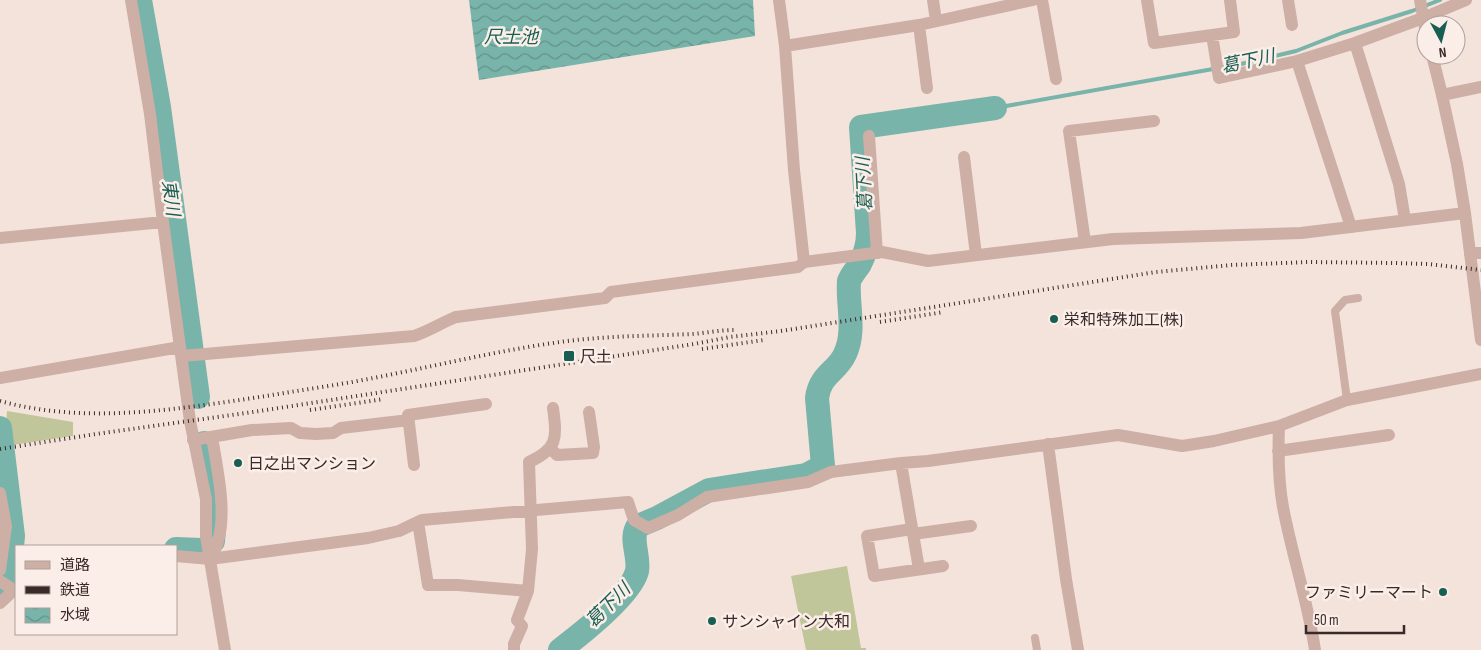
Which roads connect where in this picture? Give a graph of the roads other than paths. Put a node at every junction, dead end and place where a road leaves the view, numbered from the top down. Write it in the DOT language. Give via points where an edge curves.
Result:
graph roads {
  1 [pos="131,0"];
  2 [pos="780,0"];
  3 [pos="933,0"];
  4 [pos="1033,0"];
  5 [pos="1042,0"];
  6 [pos="1147,0"];
  7 [pos="1230,0"];
  8 [pos="1288,0"];
  9 [pos="1420,0"];
  10 [pos="1466,0"];
  11 [pos="998,4"];
  12 [pos="1422,15"];
  13 [pos="1430,15"];
  14 [pos="936,21"];
  15 [pos="1416,21"];
  16 [pos="918,25"];
  17 [pos="1292,25"];
  18 [pos="1212,35"];
  19 [pos="1355,43"];
  20 [pos="785,46"];
  21 [pos="1297,61"];
  22 [pos="1435,65"];
  23 [pos="1056,79"];
  24 [pos="1481,87"];
  25 [pos="927,88"];
  26 [pos="1442,94"];
  27 [pos="1154,121"];
  28 [pos="869,136"];
  29 [pos="964,157"];
  30 [pos="1465,213"];
  31 [pos="1405,220"];
  32 [pos="163,222"];
  33 [pos="1352,227"];
  34 [pos="0,238"];
  35 [pos="1085,242"];
  36 [pos="877,253"];
  37 [pos="1476,253"];
  38 [pos="976,255"];
  39 [pos="804,262"];
  40 [pos="1358,298"];
  41 [pos="1481,340"];
  42 [pos="185,353"];
  43 [pos="1481,374"];
  44 [pos="0,378"];
  45 [pos="1347,400"];
  46 [pos="486,404"];
  47 [pos="553,408"];
  48 [pos="589,412"];
  49 [pos="409,420"];
  50 [pos="1279,426"];
  51 [pos="1389,435"];
  52 [pos="212,437"];
  53 [pos="193,440"];
  54 [pos="1048,444"];
  55 [pos="551,449"];
  56 [pos="1278,451"];
  57 [pos="901,463"];
  58 [pos="414,465"];
  59 [pos="0,493"];
  60 [pos="530,511"];
  61 [pos="418,522"];
  62 [pos="971,526"];
  63 [pos="913,531"];
  64 [pos="178,556"];
  65 [pos="210,559"];
  66 [pos="943,566"];
  67 [pos="919,569"];
  68 [pos="0,570"];
  69 [pos="0,581"];
  70 [pos="15,589"];
  71 [pos="528,591"];
  72 [pos="0,603"];
  73 [pos="1035,638"];
  74 [pos="225,650"];
  75 [pos="514,650"];
  76 [pos="1036,650"];
  77 [pos="1078,650"];
  78 [pos="1315,650"];
  1 -- 32 [label="street" via="150,114"];
  2 -- 20 [label="street"];
  3 -- 14 [label="street"];
  4 -- 11 [label="street"];
  5 -- 23 [label="street"];
  6 -- 18 [label="street" via="1154,43"];
  7 -- 18 [label="street" via="1234,32"];
  8 -- 17 [label="street"];
  9 -- 12 [label="street"];
  10 -- 13 [label="street"];
  11 -- 14 [label="street"];
  14 -- 16 [label="street"];
  15 -- 19 [label="street"];
  16 -- 20 [label="street"];
  16 -- 25 [label="street"];
  18 -- 21 [label="street" via="1219,78"];
  19 -- 21 [label="street"];
  19 -- 31 [label="street" via="1399,184"];
  20 -- 39 [label="street"];
  21 -- 33 [label="street"];
  22 -- 26 [label="street"];
  24 -- 26 [label="street"];
  26 -- 30 [label="street"];
  27 -- 35 [label="street" via="1069,131"];
  28 -- 36 [label="street"];
  29 -- 38 [label="street"];
  30 -- 31 [label="street"];
  30 -- 37 [label="street"];
  31 -- 33 [label="street"];
  32 -- 34 [label="street"];
  32 -- 42 [label="street"];
  33 -- 35 [label="street" via="1270,235"];
  35 -- 38 [label="street"];
  36 -- 38 [label="street" via="928,261"];
  36 -- 39 [label="street"];
  37 -- 41 [label="street"];
  39 -- 42 [label="street" via="798,267 611,292 605,298 456,317 414,336"];
  40 -- 45 [label="lane" via="1345,300 1334,311"];
  42 -- 44 [label="street"];
  42 -- 53 [label="street"];
  43 -- 45 [label="street"];
  45 -- 50 [label="street"];
  46 -- 49 [label="street" via="408,415"];
  47 -- 55 [label="street" via="555,438"];
  48 -- 55 [label="street" via="593,452 558,455"];
  49 -- 52 [label="street" via="341,428 333,433 316,434 291,428"];
  49 -- 58 [label="street"];
  50 -- 54 [label="street" via="1182,446 1118,435"];
  50 -- 56 [label="street"];
  51 -- 56 [label="street"];
  52 -- 53 [label="street"];
  52 -- 65 [label="street" via="221,524 218,542"];
  53 -- 65 [label="street" via="206,499"];
  54 -- 57 [label="street"];
  54 -- 77 [label="street"];
  55 -- 60 [label="street" via="529,462"];
  56 -- 78 [label="street" via="1282,505"];
  57 -- 60 [label="street" via="831,472 808,482 707,497 648,528 634,520 628,502"];
  57 -- 63 [label="street"];
  59 -- 68 [label="street" via="6,526"];
  60 -- 61 [label="street"];
  60 -- 71 [label="street" via="532,549"];
  61 -- 65 [label="street" via="399,531 368,538"];
  61 -- 71 [label="street" via="428,585 458,584"];
  62 -- 63 [label="street"];
  63 -- 67 [label="street"];
  63 -- 67 [label="street" via="867,536 874,576"];
  64 -- 65 [label="street"];
  65 -- 74 [label="street"];
  66 -- 67 [label="street"];
  69 -- 70 [label="street"];
  70 -- 72 [label="street"];
  71 -- 75 [label="street" via="517,620 522,626"];
  73 -- 76 [label="lane"];
}
